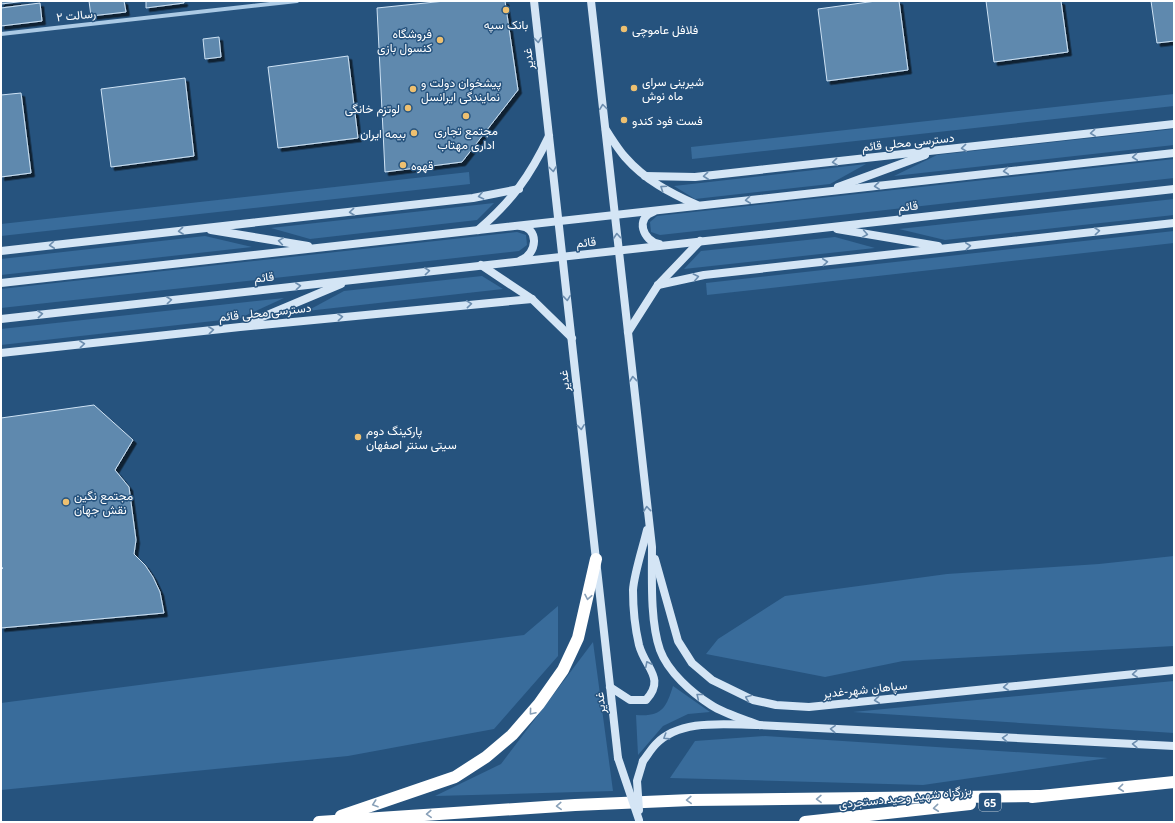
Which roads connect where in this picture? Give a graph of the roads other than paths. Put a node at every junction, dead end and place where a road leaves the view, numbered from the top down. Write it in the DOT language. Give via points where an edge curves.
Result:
graph roads {
  1 [pos="297,1"];
  2 [pos="534,1"];
  3 [pos="591,1"];
  4 [pos="1,34"];
  5 [pos="1174,124"];
  6 [pos="605,129"];
  7 [pos="549,135"];
  8 [pos="938,150"];
  9 [pos="1174,153"];
  10 [pos="645,176"];
  11 [pos="519,188"];
  12 [pos="1174,189"];
  13 [pos="824,191"];
  14 [pos="697,205"];
  15 [pos="662,209"];
  16 [pos="616,214"];
  17 [pos="560,221"];
  18 [pos="1174,223"];
  19 [pos="514,226"];
  20 [pos="827,227"];
  21 [pos="200,228"];
  22 [pos="478,230"];
  23 [pos="700,241"];
  24 [pos="665,245"];
  25 [pos="319,247"];
  26 [pos="948,248"];
  27 [pos="1,250"];
  28 [pos="618,250"];
  29 [pos="562,256"];
  30 [pos="516,262"];
  31 [pos="481,265"];
  32 [pos="350,280"];
  33 [pos="1,282"];
  34 [pos="658,285"];
  35 [pos="532,299"];
  36 [pos="1,319"];
  37 [pos="240,326"];
  38 [pos="628,332"];
  39 [pos="572,338"];
  40 [pos="1,353"];
  41 [pos="649,524"];
  42 [pos="652,547"];
  43 [pos="596,559"];
  44 [pos="1174,670"];
  45 [pos="610,686"];
  46 [pos="759,725"];
  47 [pos="1174,746"];
  48 [pos="1174,782"];
  49 [pos="1040,796"];
  50 [pos="640,821"];
  51 [pos="319,822"];
  52 [pos="324,822"];
  53 [pos="805,822"];
  1 -- 4 [label="street, رسالت ۲"];
  2 -- 7 [label="main road, غدیر, one-way"];
  6 -- 3 [label="main road, one-way"];
  5 -- 8 [label="main road, دسترسی محلی قائم, one-way"];
  6 -- 10 [label="main road" via="625,157"];
  6 -- 16 [label="main road"];
  7 -- 11 [label="main road" via="535,165"];
  7 -- 17 [label="main road, غدیر, one-way"];
  8 -- 10 [label="main road, دسترسی محلی قائم, one-way" via="695,177"];
  8 -- 13 [label="main road"];
  9 -- 13 [label="main road, قائم, one-way"];
  14 -- 10 [label="main road, one-way" via="669,192"];
  11 -- 21 [label="main road, one-way" via="473,198"];
  11 -- 22 [label="main road" via="500,211"];
  12 -- 20 [label="main road, قائم"];
  13 -- 14 [label="main road, قائم, one-way"];
  14 -- 15 [label="main road, قائم"];
  15 -- 16 [label="main road, قائم"];
  15 -- 24 [label="main road" via="647,215 642,224 646,237 651,242"];
  16 -- 17 [label="main road, قائم"];
  28 -- 16 [label="main road, one-way"];
  17 -- 19 [label="main road, قائم"];
  17 -- 29 [label="main road, غدیر"];
  26 -- 18 [label="main road, one-way"];
  19 -- 22 [label="main road, قائم"];
  19 -- 30 [label="main road" via="527,227 531,231 534,243 529,255"];
  20 -- 23 [label="main road, قائم"];
  20 -- 26 [label="main road, one-way"];
  25 -- 21 [label="main road, one-way"];
  21 -- 27 [label="main road, one-way"];
  22 -- 25 [label="main road, قائم"];
  23 -- 24 [label="main road, قائم"];
  23 -- 34 [label="main road"];
  24 -- 28 [label="main road, قائم"];
  25 -- 33 [label="main road, قائم"];
  34 -- 26 [label="main road, one-way" via="704,275"];
  28 -- 29 [label="main road, قائم"];
  28 -- 38 [label="main road"];
  29 -- 30 [label="main road, قائم"];
  29 -- 39 [label="main road, غدیر, one-way"];
  30 -- 31 [label="main road, قائم"];
  32 -- 31 [label="main road, قائم, one-way"];
  31 -- 35 [label="main road"];
  36 -- 32 [label="main road, قائم, one-way"];
  32 -- 37 [label="main road"];
  34 -- 38 [label="main road"];
  37 -- 35 [label="main road, دسترسی محلی قائم, one-way"];
  35 -- 39 [label="main road"];
  40 -- 37 [label="main road, دسترسی محلی قائم, one-way"];
  41 -- 38 [label="main road, one-way"];
  39 -- 43 [label="main road, غدیر, one-way"];
  41 -- 42 [label="main road"];
  45 -- 41 [label="main road, one-way" via="630,700 646,700 653,692 655,678 639,647 633,589"];
  44 -- 42 [label="main road, سپاهان شهر-غدیر, one-way" via="809,707 776,705 753,700 712,680 692,664 678,641"];
  46 -- 42 [label="main road, one-way" via="712,706 670,668 660,650 656,632 652,590"];
  43 -- 45 [label="main road, غدیر"];
  43 -- 52 [label="highway, one-way" via="586,610 575,645 539,704 512,735 486,757 455,777"];
  45 -- 50 [label="main road, غدیر, bridge" via="618,758"];
  47 -- 46 [label="main road, one-way"];
  46 -- 50 [label="main road, one-way, bridge" via="704,725 678,730 657,743 643,761 637,781"];
  48 -- 49 [label="highway, بزرگراه شهید وحید دستجردی / 65, one-way"];
  49 -- 52 [label="highway, one-way" via="691,800"];
  49 -- 53 [label="highway, بزرگراه شهید وحید دستجردی / 65, one-way"];
  51 -- 52 [label="highway"];
}
